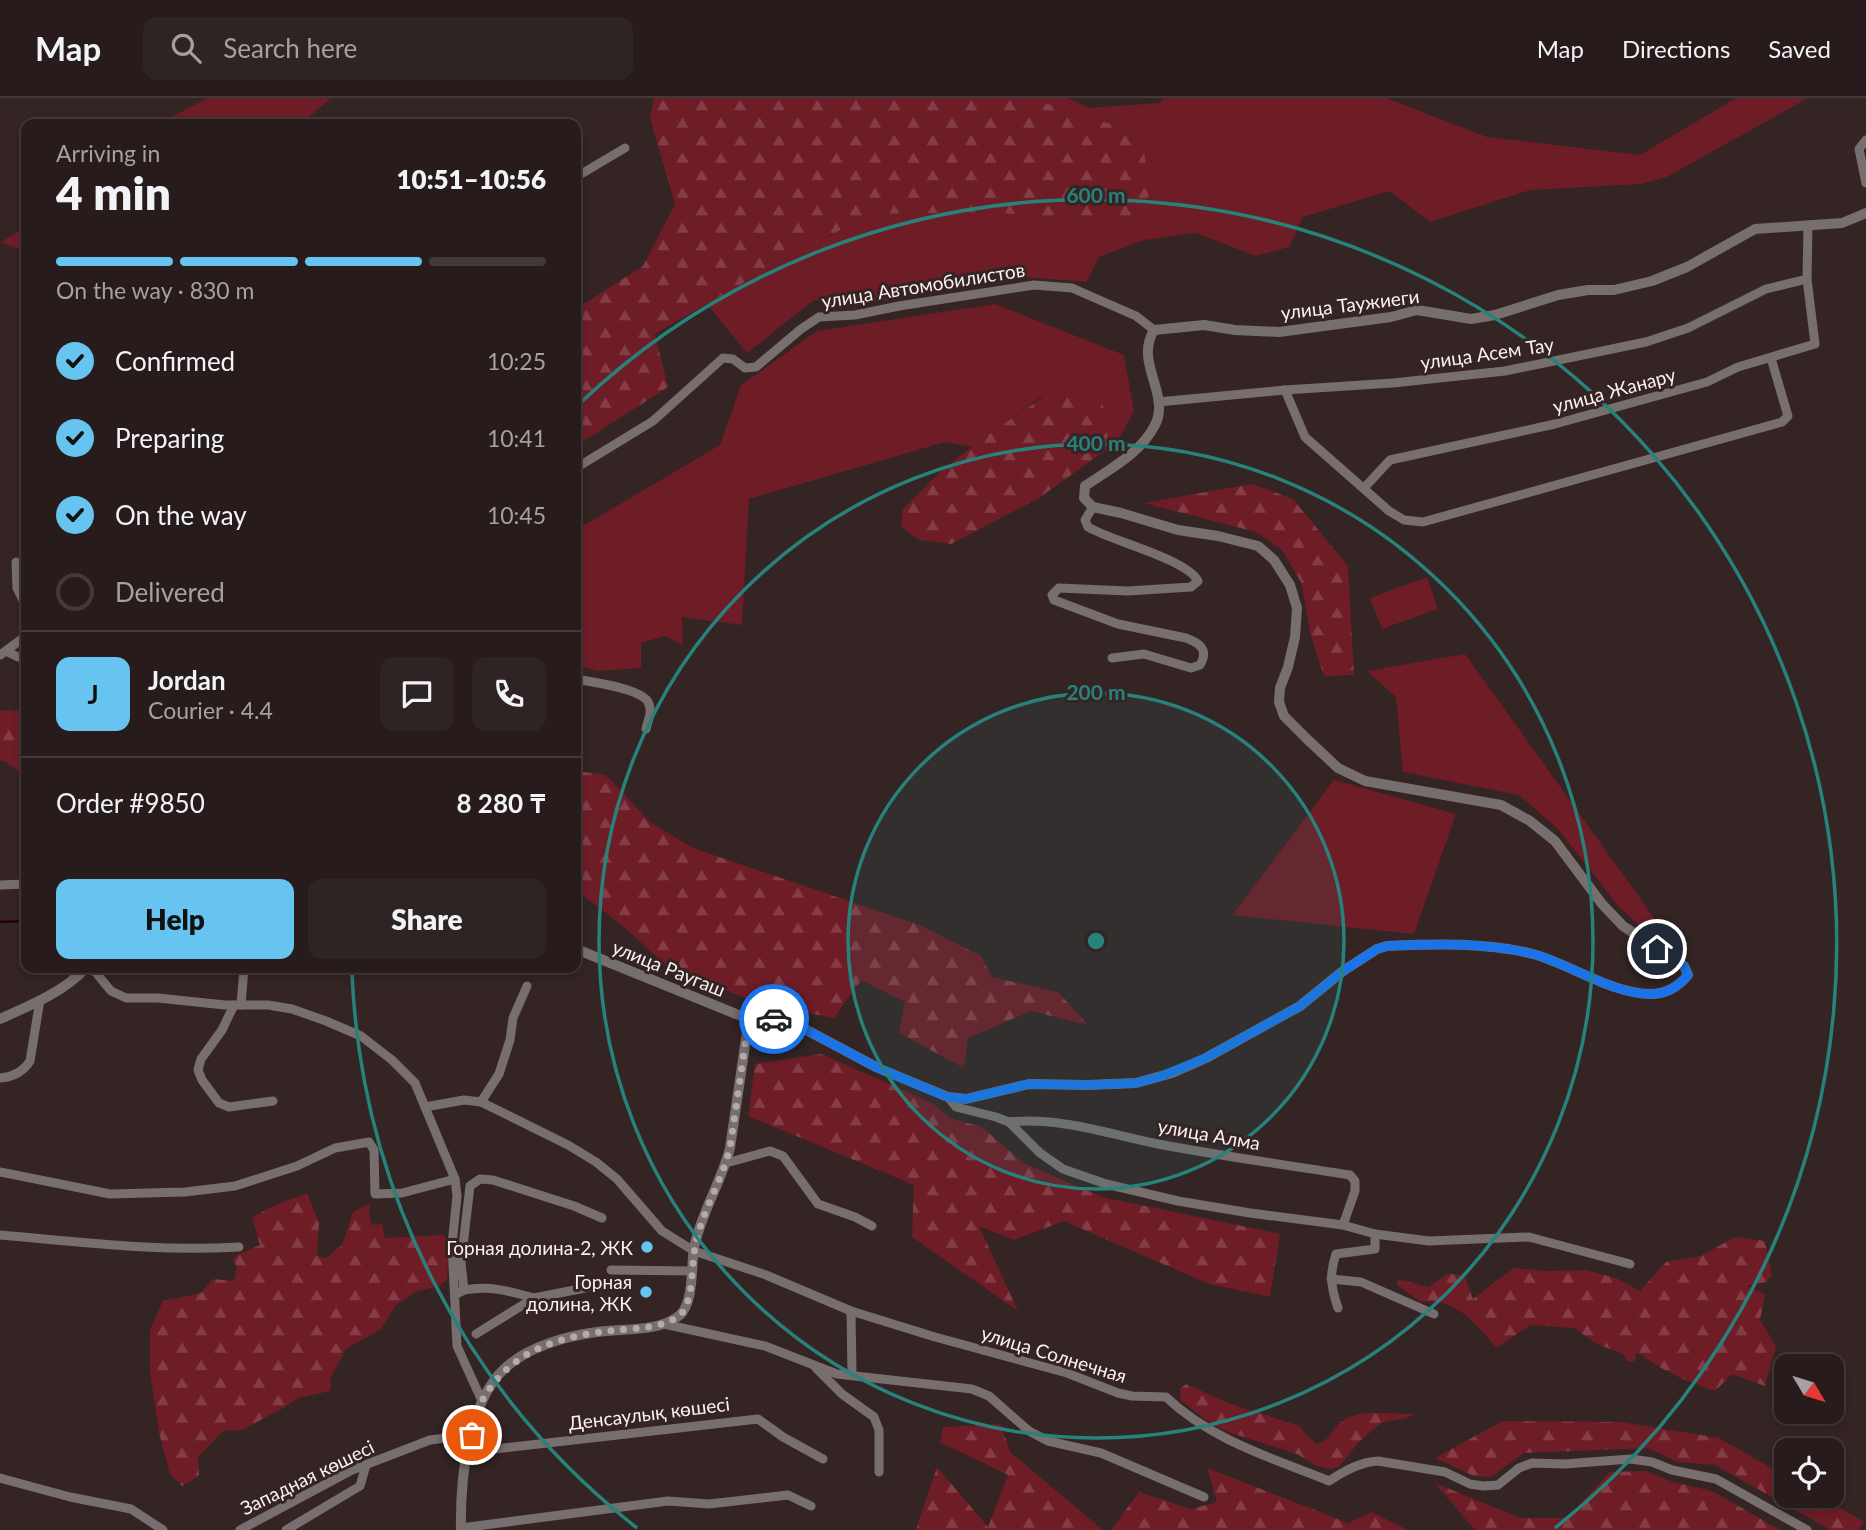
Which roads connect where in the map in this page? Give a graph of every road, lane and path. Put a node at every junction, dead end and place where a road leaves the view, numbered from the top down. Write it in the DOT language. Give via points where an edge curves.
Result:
graph roads {
  1 [pos="1866,140"];
  2 [pos="625,148"];
  3 [pos="581,174"];
  4 [pos="1866,183"];
  5 [pos="1866,213"];
  6 [pos="1808,225"];
  7 [pos="1807,279"];
  8 [pos="1154,330"];
  9 [pos="1771,358"];
  10 [pos="1285,390"];
  11 [pos="1158,402"];
  12 [pos="581,465"];
  13 [pos="1364,488"];
  14 [pos="1093,507"];
  15 [pos="16,562"];
  16 [pos="21,596"];
  17 [pos="21,640"];
  18 [pos="3,653"];
  19 [pos="21,657"];
  20 [pos="1112,658"];
  21 [pos="581,680"];
  22 [pos="646,729"];
  23 [pos="21,884"];
  24 [pos="0,885"];
  25 [pos="581,951"];
  26 [pos="81,973"];
  27 [pos="96,973"];
  28 [pos="243,973"];
  29 [pos="527,986"];
  30 [pos="40,1000"];
  31 [pos="237,1005"];
  32 [pos="749,1018"];
  33 [pos="0,1019"];
  34 [pos="0,1078"];
  35 [pos="947,1097"];
  36 [pos="274,1101"];
  37 [pos="481,1102"];
  38 [pos="425,1107"];
  39 [pos="1009,1122"];
  40 [pos="726,1163"];
  41 [pos="0,1172"];
  42 [pos="455,1179"];
  43 [pos="602,1218"];
  44 [pos="1343,1225"];
  45 [pos="872,1226"];
  46 [pos="1375,1234"];
  47 [pos="0,1235"];
  48 [pos="239,1247"];
  49 [pos="694,1251"];
  50 [pos="1630,1264"];
  51 [pos="611,1270"];
  52 [pos="692,1271"];
  53 [pos="1331,1279"];
  54 [pos="600,1285"];
  55 [pos="460,1292"];
  56 [pos="534,1298"];
  57 [pos="1338,1308"];
  58 [pos="851,1311"];
  59 [pos="1434,1314"];
  60 [pos="664,1324"];
  61 [pos="476,1334"];
  62 [pos="813,1365"];
  63 [pos="852,1375"];
  64 [pos="482,1401"];
  65 [pos="472,1435"];
  66 [pos="468,1452"];
  67 [pos="823,1460"];
  68 [pos="366,1465"];
  69 [pos="879,1472"];
  70 [pos="0,1478"];
  71 [pos="1204,1497"];
  72 [pos="811,1506"];
  73 [pos="461,1529"];
  74 [pos="163,1530"];
  75 [pos="240,1530"];
  76 [pos="286,1530"];
  77 [pos="1807,1530"];
  1 -- 4 [label="street" via="1859,149"];
  2 -- 3 [label="street"];
  5 -- 6 [label="street, улица Таужиеги" via="1842,223"];
  6 -- 7 [label="street"];
  6 -- 8 [label="street, улица Таужиеги" via="1755,229 1652,281 1558,295 1471,319 1417,310 1279,332 1204,325"];
  7 -- 9 [label="street, улица Жанару" via="1815,344"];
  7 -- 10 [label="street, улица Асем Тау" via="1766,289 1688,328 1646,342 1505,371"];
  8 -- 11 [label="street" via="1146,351"];
  8 -- 12 [label="street, улица Автомобилистов" via="1136,316 1072,288 1034,285 819,317 756,367 745,368 723,358 653,421"];
  9 -- 13 [label="street, улица Жанару" via="1707,382 1555,424 1390,460"];
  9 -- 13 [label="street" via="1788,416 1782,422 1423,522 1404,520"];
  10 -- 11 [label="street, улица Асем Тау"];
  10 -- 13 [label="street" via="1306,437"];
  11 -- 14 [label="street" via="1155,425 1135,452 1085,486 1084,498"];
  14 -- 20 [label="street" via="1085,520 1088,527 1153,552 1196,575 1198,581 1191,587 1054,591 1054,600 1118,624 1197,642 1205,658 1191,668 1144,654"];
  14 -- 35 [label="street" via="1258,546 1274,559 1297,608 1279,702 1284,716 1307,739 1338,768 1365,781 1502,805 1530,821 1555,841 1623,926 1684,966 1688,975 1680,985 1649,994 1615,986 1534,954 1489,947 1387,946 1343,971 1300,1006 1206,1058 1159,1077 1136,1083 1029,1084 966,1099"];
  15 -- 16 [label="street"];
  17 -- 18 [label="street"];
  18 -- 19 [label="street"];
  21 -- 22 [label="street" via="646,698 650,705"];
  23 -- 24 [label="street"];
  25 -- 32 [label="street, улица Раугаш"];
  26 -- 30 [label="street"];
  27 -- 31 [label="street" via="111,991 126,998"];
  28 -- 31 [label="street"];
  29 -- 37 [label="street" via="513,1018 499,1074"];
  30 -- 33 [label="street"];
  30 -- 34 [label="street" via="30,1062 9,1078"];
  31 -- 36 [label="street" via="198,1070 219,1103 229,1107"];
  31 -- 38 [label="street" via="292,1009 361,1036 415,1083"];
  32 -- 35 [label="street, улица Раугаш" via="799,1026 878,1068"];
  32 -- 40 [label="street"];
  35 -- 39 [label="street" via="956,1107"];
  37 -- 38 [label="street" via="464,1100"];
  37 -- 49 [label="street, улица Солнечная" via="596,1162 662,1231"];
  38 -- 42 [label="street"];
  39 -- 44 [label="street" via="1063,1169 1106,1184 1178,1201"];
  39 -- 44 [label="street, улица Алма" via="1056,1123 1350,1175 1355,1191"];
  40 -- 45 [label="street" via="770,1151 783,1156 818,1204"];
  40 -- 49 [label="street" via="700,1224"];
  41 -- 42 [label="street" via="110,1194 185,1192 234,1186 335,1148 369,1142 374,1150 376,1194 402,1193"];
  42 -- 55 [label="street" via="452,1245"];
  43 -- 55 [label="street" via="480,1179 470,1186"];
  44 -- 46 [label="street"];
  46 -- 50 [label="street" via="1447,1242 1529,1237"];
  46 -- 53 [label="street" via="1375,1249 1336,1254"];
  47 -- 48 [label="street" via="132,1248"];
  49 -- 52 [label="street"];
  49 -- 58 [label="street, улица Солнечная"];
  51 -- 52 [label="street"];
  52 -- 60 [label="street" via="682,1313"];
  53 -- 57 [label="street"];
  53 -- 59 [label="street" via="1361,1282"];
  54 -- 56 [label="street"];
  55 -- 56 [label="street" via="491,1287"];
  55 -- 64 [label="street" via="457,1346"];
  56 -- 61 [label="street"];
  58 -- 63 [label="street"];
  58 -- 77 [label="street, улица Солнечная" via="1067,1373 1118,1393 1166,1397 1219,1436 1329,1481 1378,1461 1445,1472 1483,1486 1498,1485 1531,1463 1630,1459 1716,1479"];
  60 -- 62 [label="street" via="765,1346"];
  60 -- 64 [label="street" via="574,1335 531,1351 505,1369"];
  62 -- 63 [label="street"];
  62 -- 69 [label="street" via="874,1417 879,1430"];
  63 -- 71 [label="street" via="972,1389 989,1396 1029,1431 1048,1441 1101,1453"];
  64 -- 65 [label="street"];
  65 -- 66 [label="street"];
  65 -- 68 [label="street, Западная көшесі" via="430,1440"];
  66 -- 67 [label="street, Денсаулық көшесі" via="758,1419"];
  66 -- 73 [label="street"];
  68 -- 75 [label="street, Западная көшесі"];
  68 -- 76 [label="street" via="360,1486"];
  70 -- 74 [label="street" via="131,1509"];
  72 -- 73 [label="street" via="788,1495 709,1504 668,1501"];
}
